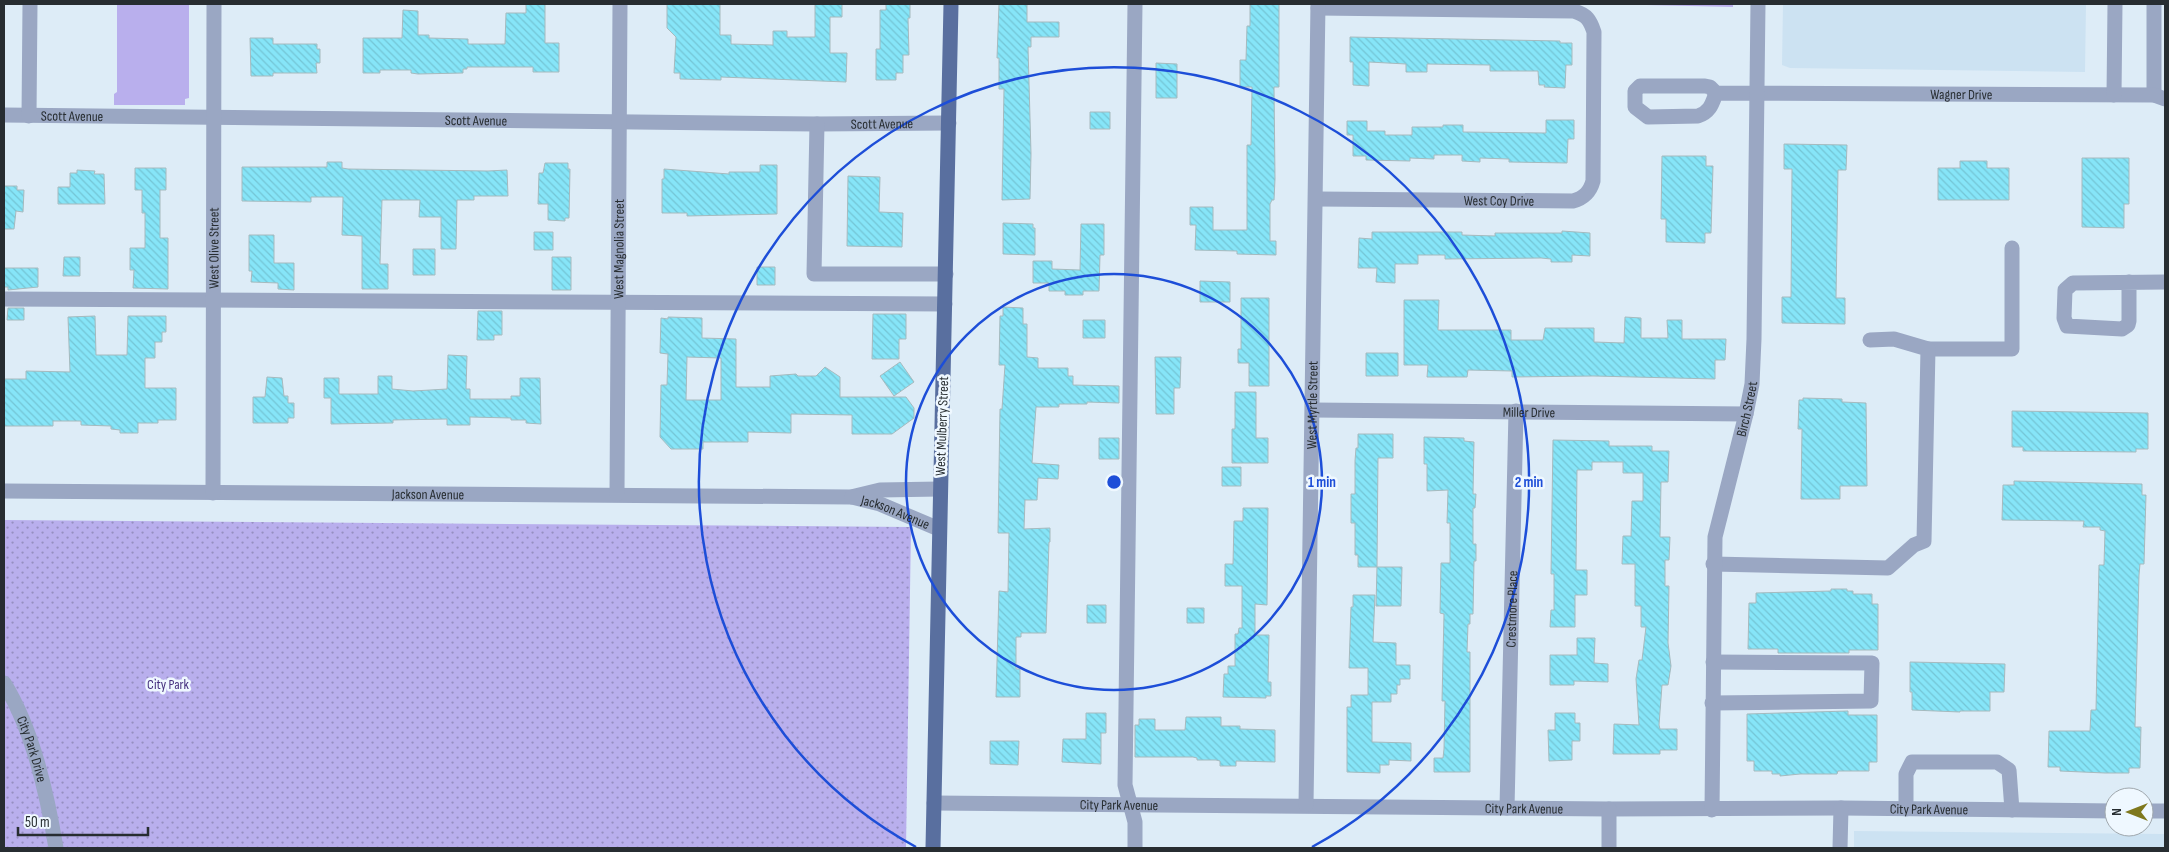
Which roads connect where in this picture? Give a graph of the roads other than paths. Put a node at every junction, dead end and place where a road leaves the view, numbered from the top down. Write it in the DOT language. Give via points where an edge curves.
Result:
graph roads {
  1 [pos="30,4"];
  2 [pos="214,4"];
  3 [pos="620,4"];
  4 [pos="951,4"];
  5 [pos="1135,4"];
  6 [pos="1758,4"];
  7 [pos="2115,4"];
  8 [pos="2154,4"];
  9 [pos="1318,6"];
  10 [pos="1716,93"];
  11 [pos="1756,93"];
  12 [pos="2114,95"];
  13 [pos="2159,97"];
  14 [pos="4,115"];
  15 [pos="29,116"];
  16 [pos="214,117"];
  17 [pos="619,122"];
  18 [pos="949,123"];
  19 [pos="817,124"];
  20 [pos="1317,200"];
  21 [pos="2012,248"];
  22 [pos="946,274"];
  23 [pos="2128,282"];
  24 [pos="2165,282"];
  25 [pos="4,299"];
  26 [pos="214,300"];
  27 [pos="619,302"];
  28 [pos="945,304"];
  29 [pos="1870,340"];
  30 [pos="1928,350"];
  31 [pos="1313,410"];
  32 [pos="1516,411"];
  33 [pos="1746,414"];
  34 [pos="940,489"];
  35 [pos="4,491"];
  36 [pos="213,493"];
  37 [pos="617,494"];
  38 [pos="851,497"];
  39 [pos="939,529"];
  40 [pos="1713,564"];
  41 [pos="1713,662"];
  42 [pos="4,683"];
  43 [pos="1712,703"];
  44 [pos="934,803"];
  45 [pos="1130,804"];
  46 [pos="1306,805"];
  47 [pos="1507,808"];
  48 [pos="1841,808"];
  49 [pos="1609,809"];
  50 [pos="1906,809"];
  51 [pos="1712,810"];
  52 [pos="2012,810"];
  53 [pos="2104,811"];
  54 [pos="56,848"];
  55 [pos="933,848"];
  56 [pos="1135,848"];
  57 [pos="1609,848"];
  58 [pos="1840,848"];
  1 -- 15 [label="street"];
  2 -- 16 [label="street, West Olive Street"];
  3 -- 17 [label="street, West Magnolia Street"];
  4 -- 18 [label="main road, West Mulberry Street"];
  5 -- 45 [label="street" via="1125,785"];
  6 -- 11 [label="street, Birch Street"];
  7 -- 12 [label="street"];
  8 -- 13 [label="street"];
  9 -- 20 [label="street, West Myrtle Street"];
  9 -- 20 [label="street, West Coy Drive" via="1574,11 1582,13 1590,21 1594,32 1593,180 1588,192 1579,199"];
  10 -- 10 [label="street, Wagner Drive" via="1705,86 1640,86 1635,91 1635,106 1648,117 1698,116 1711,107"];
  10 -- 11 [label="street, Wagner Drive"];
  11 -- 12 [label="street, Wagner Drive"];
  11 -- 33 [label="street, Birch Street" via="1754,339 1752,384"];
  12 -- 13 [label="street, Wagner Drive"];
  14 -- 15 [label="street, Scott Avenue"];
  15 -- 16 [label="street, Scott Avenue"];
  16 -- 17 [label="street, Scott Avenue"];
  16 -- 26 [label="street, West Olive Street"];
  17 -- 19 [label="street, Scott Avenue"];
  17 -- 27 [label="street, West Magnolia Street"];
  18 -- 19 [label="street, Scott Avenue"];
  18 -- 22 [label="main road, West Mulberry Street"];
  19 -- 22 [label="street" via="814,274"];
  20 -- 31 [label="street, West Myrtle Street"];
  21 -- 30 [label="street" via="2012,349"];
  22 -- 28 [label="main road, West Mulberry Street"];
  23 -- 23 [label="street" via="2070,285 2065,290 2064,318 2067,326 2126,327 2129,321"];
  23 -- 24 [label="street"];
  25 -- 26 [label="street"];
  26 -- 27 [label="street"];
  26 -- 36 [label="street, West Olive Street"];
  27 -- 28 [label="street"];
  27 -- 37 [label="street, West Magnolia Street"];
  28 -- 34 [label="main road, West Mulberry Street"];
  29 -- 30 [label="street" via="1894,339"];
  30 -- 40 [label="street" via="1924,541 1914,545 1888,568"];
  31 -- 32 [label="street, Miller Drive"];
  31 -- 46 [label="street, West Myrtle Street"];
  32 -- 33 [label="street, Miller Drive"];
  32 -- 47 [label="street, Crestmore Place"];
  33 -- 40 [label="street, Birch Street" via="1715,538"];
  34 -- 38 [label="street, Jackson Avenue" via="880,490"];
  34 -- 39 [label="main road, West Mulberry Street"];
  35 -- 36 [label="street, Jackson Avenue"];
  36 -- 37 [label="street, Jackson Avenue"];
  37 -- 38 [label="street, Jackson Avenue"];
  38 -- 39 [label="street, Jackson Avenue" via="880,504"];
  39 -- 44 [label="main road, West Mulberry Street"];
  40 -- 41 [label="street, Birch Street"];
  41 -- 43 [label="street, Birch Street"];
  41 -- 43 [label="street" via="1872,663 1871,701"];
  42 -- 54 [label="street, City Park Drive" via="39,768"];
  43 -- 51 [label="street, Birch Street"];
  44 -- 45 [label="street, City Park Avenue"];
  44 -- 55 [label="main road, West Mulberry Street"];
  45 -- 46 [label="street, City Park Avenue"];
  45 -- 56 [label="street" via="1135,822"];
  46 -- 47 [label="street, City Park Avenue"];
  47 -- 49 [label="street, City Park Avenue"];
  48 -- 50 [label="street, City Park Avenue"];
  48 -- 51 [label="street, City Park Avenue"];
  48 -- 58 [label="street"];
  49 -- 51 [label="street, City Park Avenue"];
  49 -- 57 [label="street"];
  50 -- 52 [label="street, City Park Avenue"];
  50 -- 52 [label="street" via="1906,774 1912,762 1997,762 2009,770"];
  52 -- 53 [label="street, City Park Avenue"];
}
